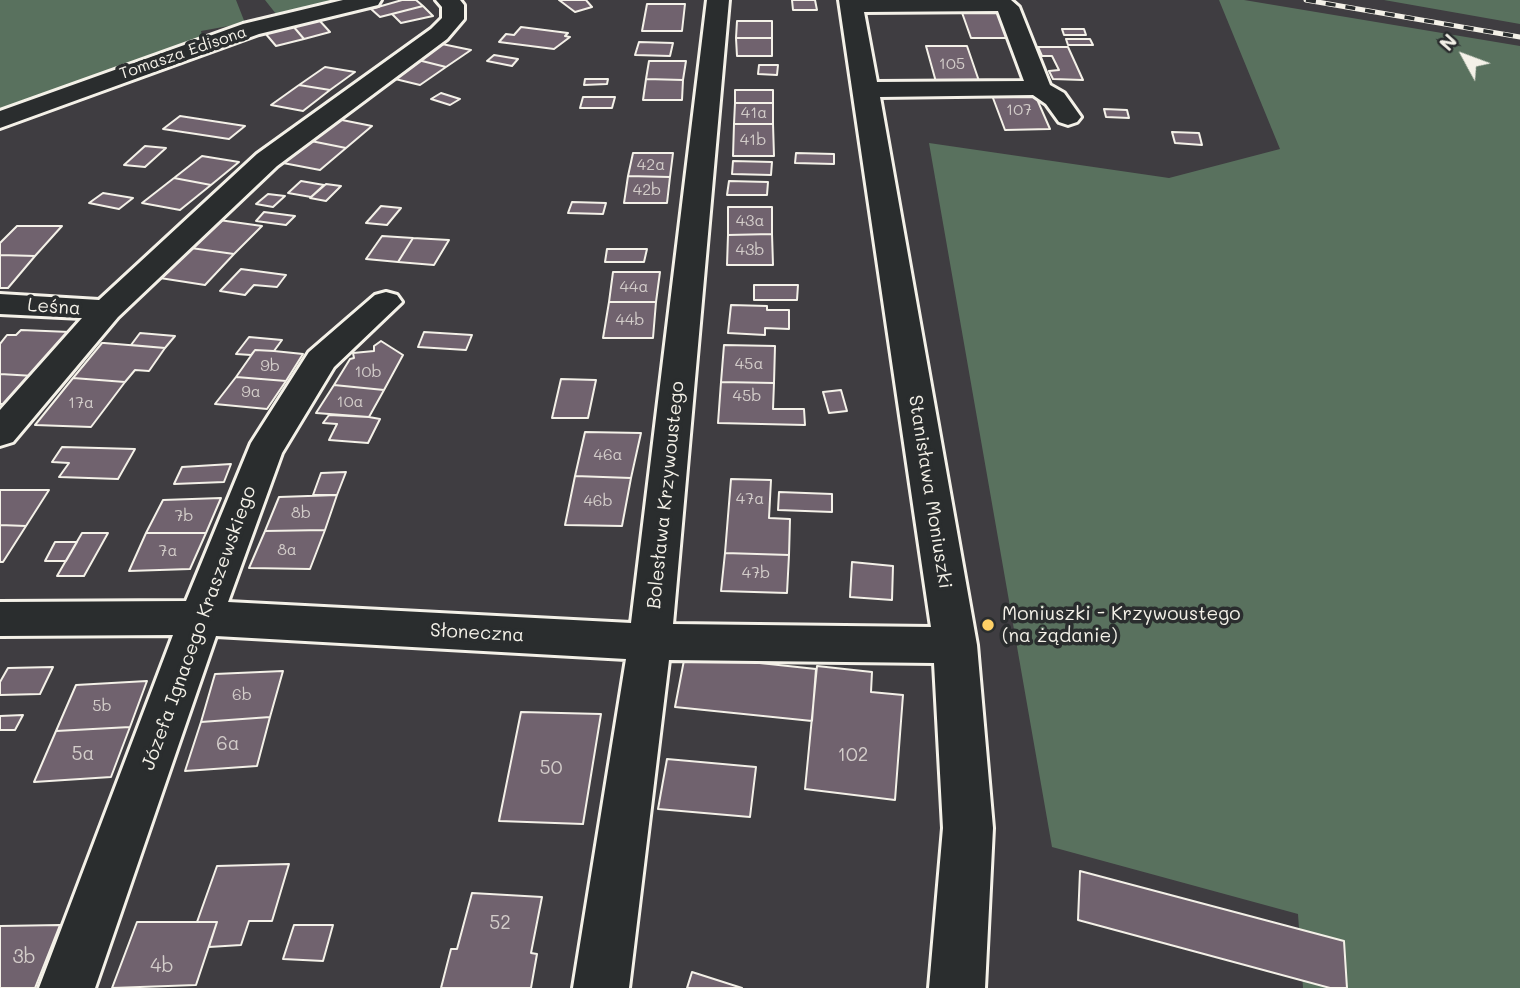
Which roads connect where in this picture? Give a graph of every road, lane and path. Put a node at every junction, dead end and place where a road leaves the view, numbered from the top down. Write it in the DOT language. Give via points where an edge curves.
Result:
graph roads {
  1 [pos="260,0"];
  2 [pos="370,0"];
  3 [pos="447,0"];
  4 [pos="718,0"];
  5 [pos="968,1"];
  6 [pos="851,3"];
  7 [pos="275,23"];
  8 [pos="1036,88"];
  9 [pos="867,90"];
  10 [pos="1068,117"];
  11 [pos="0,120"];
  12 [pos="386,302"];
  13 [pos="0,304"];
  14 [pos="107,310"];
  15 [pos="0,433"];
  16 [pos="201,618"];
  17 [pos="0,619"];
  18 [pos="650,642"];
  19 [pos="955,645"];
  20 [pos="67,988"];
  21 [pos="601,988"];
  22 [pos="957,988"];
  1 -- 7 [label="street"];
  2 -- 7 [label="street, Tomasza Edisona"];
  3 -- 14 [label="street" via="453,5 453,19 439,34 267,160"];
  4 -- 18 [label="street, Bolesława Krzywoustego"];
  5 -- 6 [label="street"];
  5 -- 8 [label="street" via="1008,7"];
  6 -- 9 [label="street, Stanisława Moniuszki"];
  7 -- 11 [label="street, Tomasza Edisona" via="173,55"];
  8 -- 9 [label="street"];
  8 -- 10 [label="street" via="1060,101"];
  9 -- 19 [label="street, Stanisława Moniuszki"];
  12 -- 16 [label="street, Józefa Ignacego Kraszewskiego" via="321,360 264,452"];
  13 -- 14 [label="street, Leśna"];
  14 -- 15 [label="street"];
  16 -- 17 [label="street, Słoneczna"];
  16 -- 18 [label="street, Słoneczna"];
  16 -- 20 [label="street, Józefa Ignacego Kraszewskiego"];
  18 -- 19 [label="street, Słoneczna"];
  18 -- 21 [label="street, Bolesława Krzywoustego"];
  19 -- 22 [label="street, Stanisława Moniuszki" via="968,828"];
}
